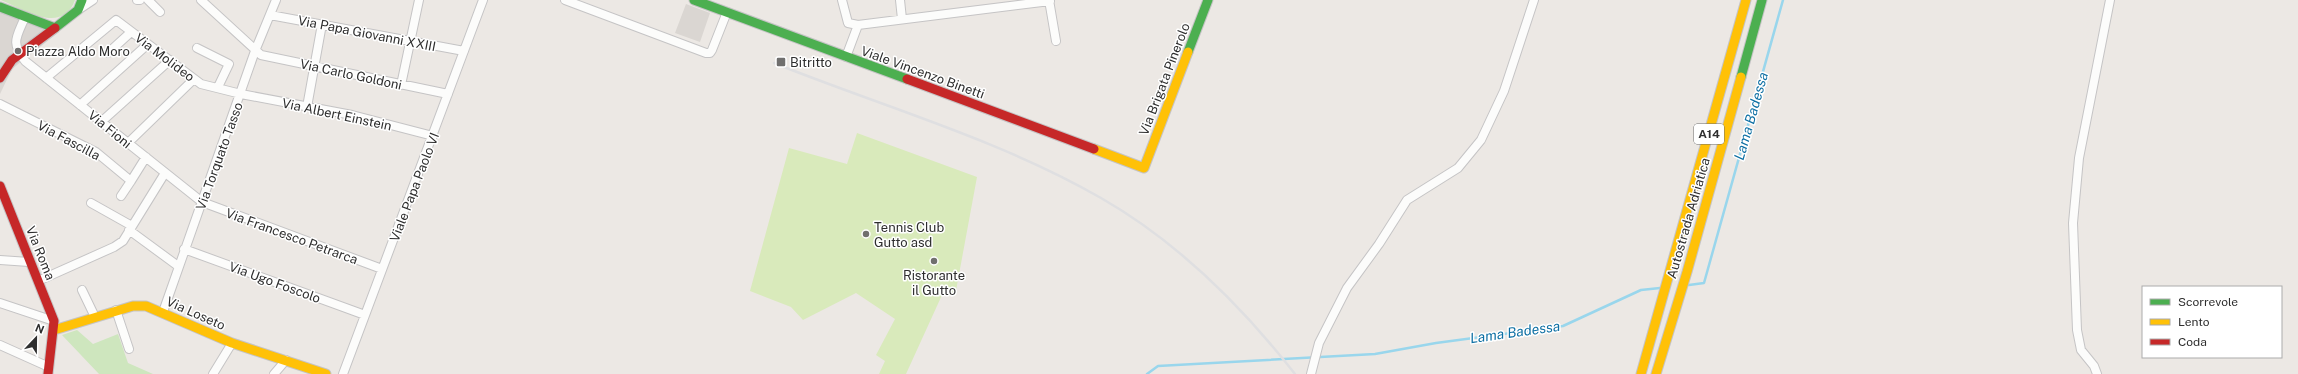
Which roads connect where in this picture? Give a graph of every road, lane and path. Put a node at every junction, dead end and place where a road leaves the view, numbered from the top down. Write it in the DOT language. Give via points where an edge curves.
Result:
graph roads {
  1 [pos="82,0"];
  2 [pos="93,0"];
  3 [pos="148,0"];
  4 [pos="201,0"];
  5 [pos="276,0"];
  6 [pos="419,0"];
  7 [pos="483,0"];
  8 [pos="565,0"];
  9 [pos="694,0"];
  10 [pos="842,0"];
  11 [pos="900,0"];
  12 [pos="1050,0"];
  13 [pos="1208,0"];
  14 [pos="1534,0"];
  15 [pos="1746,0"];
  16 [pos="1762,0"];
  17 [pos="2110,0"];
  18 [pos="0,6"];
  19 [pos="78,10"];
  20 [pos="160,12"];
  21 [pos="727,12"];
  22 [pos="270,15"];
  23 [pos="26,17"];
  24 [pos="902,19"];
  25 [pos="322,24"];
  26 [pos="858,25"];
  27 [pos="55,28"];
  28 [pos="131,32"];
  29 [pos="1056,41"];
  30 [pos="411,42"];
  31 [pos="148,44"];
  32 [pos="197,48"];
  33 [pos="255,51"];
  34 [pos="464,51"];
  35 [pos="20,54"];
  36 [pos="108,54"];
  37 [pos="846,57"];
  38 [pos="170,60"];
  39 [pos="314,66"];
  40 [pos="0,78"];
  41 [pos="46,78"];
  42 [pos="194,79"];
  43 [pos="401,85"];
  44 [pos="218,87"];
  45 [pos="241,94"];
  46 [pos="448,94"];
  47 [pos="0,104"];
  48 [pos="80,105"];
  49 [pos="307,107"];
  50 [pos="101,122"];
  51 [pos="433,136"];
  52 [pos="128,143"];
  53 [pos="146,157"];
  54 [pos="1144,168"];
  55 [pos="165,173"];
  56 [pos="131,181"];
  57 [pos="0,186"];
  58 [pos="121,196"];
  59 [pos="202,202"];
  60 [pos="91,203"];
  61 [pos="131,228"];
  62 [pos="184,249"];
  63 [pos="0,260"];
  64 [pos="30,262"];
  65 [pos="178,266"];
  66 [pos="382,269"];
  67 [pos="38,281"];
  68 [pos="82,290"];
  69 [pos="0,303"];
  70 [pos="116,310"];
  71 [pos="163,312"];
  72 [pos="365,315"];
  73 [pos="95,317"];
  74 [pos="54,325"];
  75 [pos="232,343"];
  76 [pos="0,345"];
  77 [pos="129,349"];
  78 [pos="286,360"];
  79 [pos="48,371"];
  80 [pos="213,374"];
  81 [pos="274,374"];
  82 [pos="326,374"];
  83 [pos="343,374"];
  84 [pos="1311,374"];
  85 [pos="1641,374"];
  86 [pos="1656,374"];
  87 [pos="2097,374"];
  1 -- 19 [label="main road"];
  2 -- 19 [label="street"];
  3 -- 20 [label="street"];
  4 -- 33 [label="street"];
  5 -- 22 [label="street, Via Torquato Tasso"];
  6 -- 30 [label="street"];
  7 -- 34 [label="street, Viale Papa Paolo VI"];
  8 -- 21 [label="street" via="706,53 712,50"];
  9 -- 21 [label="main road, Viale Vincenzo Binetti"];
  10 -- 26 [label="street" via="848,23"];
  11 -- 24 [label="street"];
  12 -- 24 [label="street"];
  12 -- 29 [label="street"];
  13 -- 54 [label="main road, Via Brigata Pinerolo"];
  14 -- 84 [label="street" via="1504,91 1481,140 1458,168 1417,192 1404,204 1379,244 1346,288 1319,343"];
  15 -- 85 [label="main road, Autostrada Adriatica / A14"];
  16 -- 86 [label="main road, Autostrada Adriatica / A14" via="1687,272"];
  17 -- 87 [label="street" via="2079,158 2073,223 2077,330 2081,350"];
  18 -- 23 [label="main road"];
  19 -- 27 [label="main road"];
  21 -- 37 [label="main road, Viale Vincenzo Binetti"];
  22 -- 25 [label="street, Via Papa Giovanni XXIII"];
  22 -- 33 [label="street, Via Torquato Tasso"];
  23 -- 27 [label="main road"];
  23 -- 35 [label="street" via="15,42"];
  24 -- 26 [label="street"];
  25 -- 30 [label="street, Via Papa Giovanni XXIII"];
  25 -- 39 [label="street"];
  26 -- 37 [label="street"];
  27 -- 35 [label="main road"];
  28 -- 31 [label="street, Via Molideo"];
  28 -- 36 [label="street"];
  28 -- 41 [label="street, Via Molideo" via="116,20"];
  30 -- 34 [label="street, Via Papa Giovanni XXIII"];
  30 -- 43 [label="street"];
  31 -- 38 [label="street, Via Molideo"];
  31 -- 48 [label="street"];
  32 -- 44 [label="street" via="229,64"];
  33 -- 39 [label="street, Via Carlo Goldoni" via="261,55"];
  33 -- 45 [label="street, Via Torquato Tasso"];
  34 -- 46 [label="street, Viale Papa Paolo VI"];
  35 -- 40 [label="main road" via="5,68"];
  35 -- 41 [label="street, Via Fioni"];
  37 -- 54 [label="main road, Viale Vincenzo Binetti"];
  38 -- 42 [label="street, Via Molideo"];
  38 -- 50 [label="street"];
  39 -- 43 [label="street, Via Carlo Goldoni"];
  39 -- 49 [label="street"];
  41 -- 48 [label="street, Via Fioni"];
  42 -- 44 [label="street, Via Molideo" via="201,84"];
  42 -- 52 [label="street"];
  43 -- 46 [label="street, Via Carlo Goldoni"];
  44 -- 45 [label="street, Via Molideo"];
  45 -- 49 [label="street, Via Albert Einstein"];
  45 -- 59 [label="street, Via Torquato Tasso"];
  46 -- 51 [label="street, Viale Papa Paolo VI"];
  47 -- 56 [label="street, Via Fascilla" via="96,152"];
  48 -- 50 [label="street, Via Fioni"];
  49 -- 51 [label="street, Via Albert Einstein" via="352,115"];
  50 -- 52 [label="street, Via Fioni"];
  51 -- 66 [label="street, Viale Papa Paolo VI"];
  52 -- 53 [label="street, Via Fioni"];
  53 -- 55 [label="street, Via Fioni"];
  53 -- 56 [label="street"];
  55 -- 59 [label="street, Via Fioni"];
  55 -- 61 [label="street"];
  56 -- 58 [label="street"];
  57 -- 64 [label="main road, Via Roma"];
  59 -- 62 [label="street, Via Torquato Tasso"];
  59 -- 66 [label="street, Via Francesco Petrarca"];
  60 -- 61 [label="street"];
  61 -- 65 [label="street"];
  61 -- 67 [label="street" via="123,241 114,247"];
  62 -- 65 [label="street, Via Torquato Tasso"];
  62 -- 72 [label="street, Via Ugo Foscolo"];
  63 -- 64 [label="street"];
  64 -- 67 [label="main road, Via Roma"];
  65 -- 71 [label="street, Via Torquato Tasso"];
  66 -- 72 [label="street, Viale Papa Paolo VI"];
  67 -- 74 [label="main road, Via Roma"];
  68 -- 73 [label="street"];
  69 -- 74 [label="street"];
  70 -- 71 [label="main road, Via Loseto" via="146,306"];
  70 -- 73 [label="main road, Via Loseto"];
  70 -- 77 [label="street"];
  71 -- 75 [label="main road, Via Loseto"];
  72 -- 83 [label="street, Viale Papa Paolo VI"];
  73 -- 74 [label="main road, Via Loseto"];
  74 -- 79 [label="main road"];
  75 -- 78 [label="main road, Via Loseto"];
  75 -- 80 [label="street"];
  76 -- 79 [label="street"];
  78 -- 81 [label="street"];
  78 -- 82 [label="main road, Via Loseto"];
}
